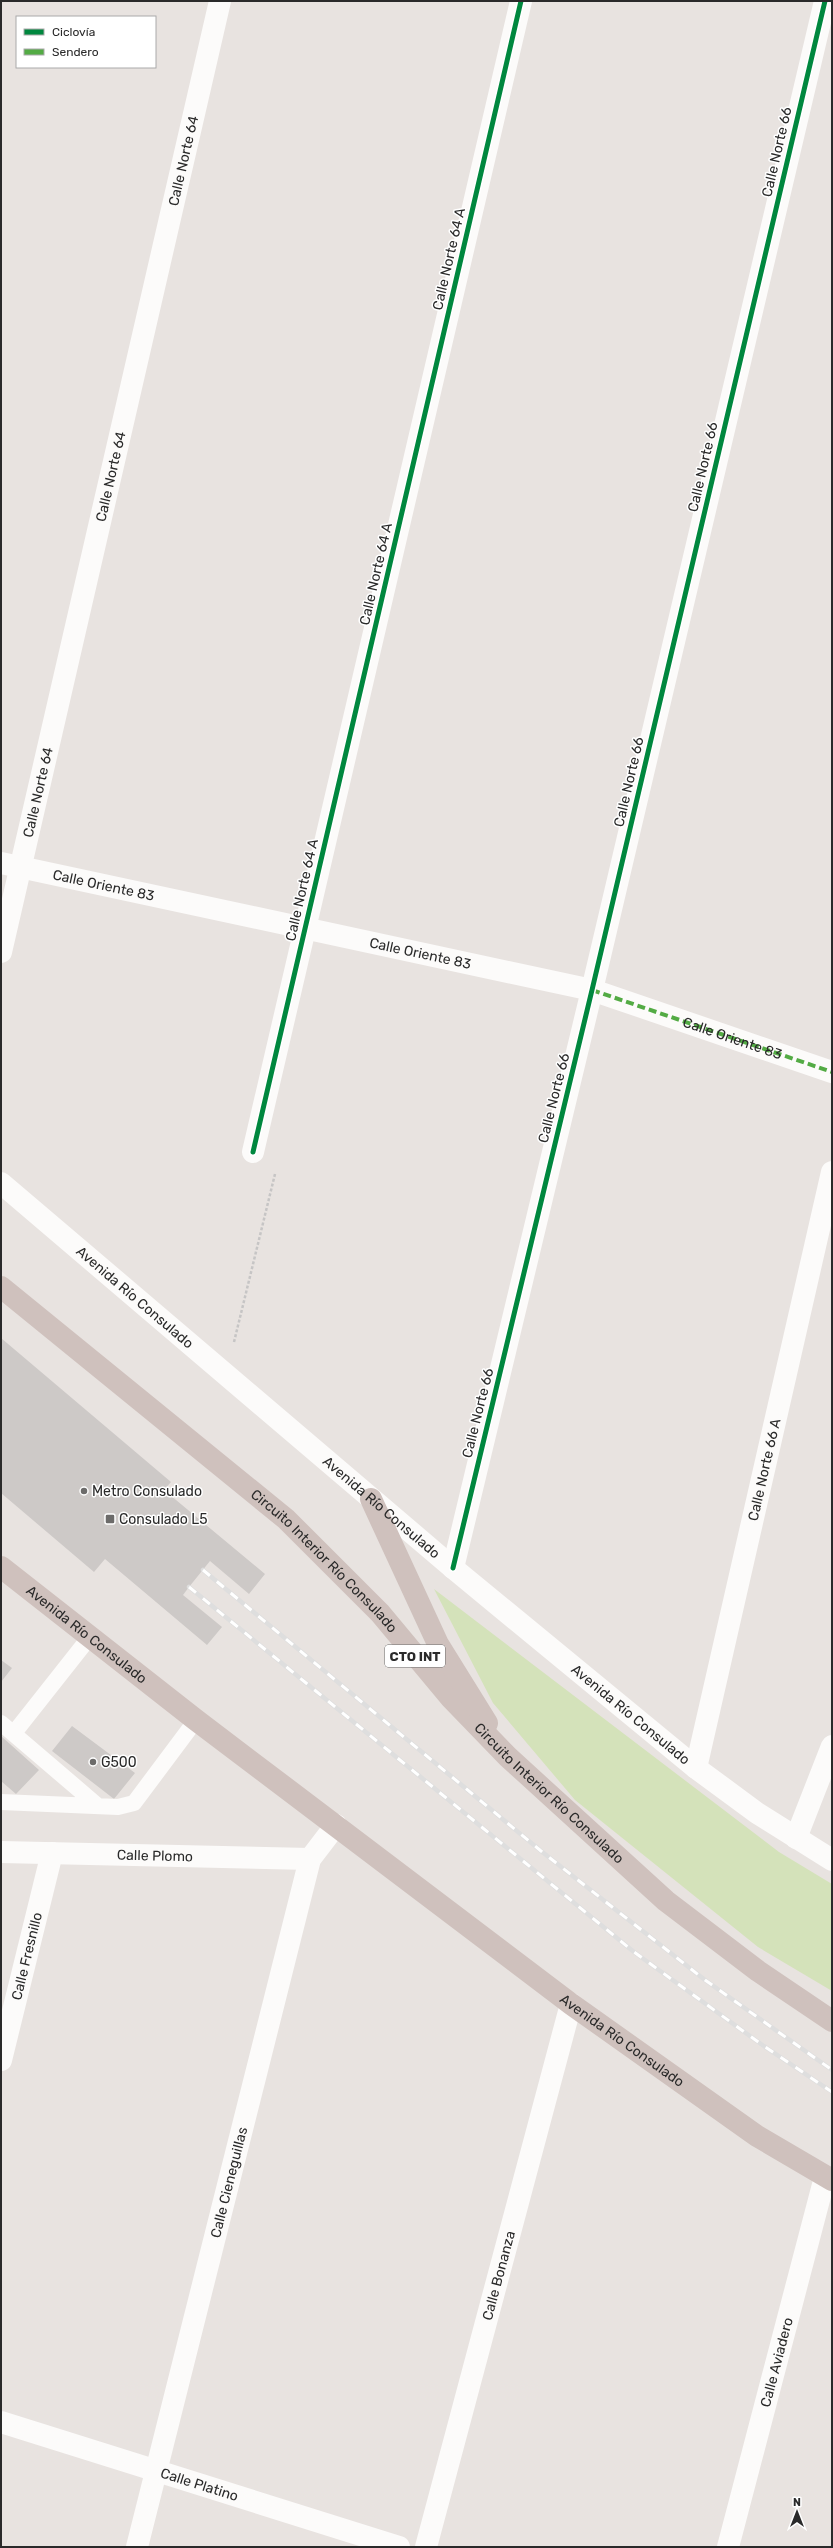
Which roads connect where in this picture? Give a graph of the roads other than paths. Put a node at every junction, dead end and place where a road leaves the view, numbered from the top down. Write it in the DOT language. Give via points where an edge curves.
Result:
graph roads {
  1 [pos="220,1"];
  2 [pos="521,1"];
  3 [pos="824,1"];
  4 [pos="11,865"];
  5 [pos="306,928"];
  6 [pos="1,952"];
  7 [pos="592,990"];
  8 [pos="832,1072"];
  9 [pos="253,1152"];
  10 [pos="832,1172"];
  11 [pos="1,1183"];
  12 [pos="1,1287"];
  13 [pos="371,1499"];
  14 [pos="1,1567"];
  15 [pos="453,1568"];
  16 [pos="89,1638"];
  17 [pos="196,1720"];
  18 [pos="1,1723"];
  19 [pos="14,1733"];
  20 [pos="832,1746"];
  21 [pos="508,1757"];
  22 [pos="696,1768"];
  23 [pos="1,1802"];
  24 [pos="98,1806"];
  25 [pos="336,1825"];
  26 [pos="796,1838"];
  27 [pos="1,1852"];
  28 [pos="52,1852"];
  29 [pos="310,1859"];
  30 [pos="832,1860"];
  31 [pos="571,2004"];
  32 [pos="832,2021"];
  33 [pos="1,2060"];
  34 [pos="828,2179"];
  35 [pos="1,2422"];
  36 [pos="156,2470"];
  37 [pos="137,2547"];
  38 [pos="399,2547"];
  39 [pos="426,2547"];
  40 [pos="728,2547"];
  1 -- 4 [label="street, Calle Norte 64"];
  2 -- 5 [label="street, Calle Norte 64 A"];
  3 -- 7 [label="street, Calle Norte 66"];
  4 -- 5 [label="street, Calle Oriente 83"];
  4 -- 6 [label="street, Calle Norte 64"];
  5 -- 7 [label="street, Calle Oriente 83"];
  5 -- 9 [label="street, Calle Norte 64 A"];
  7 -- 8 [label="street, Calle Oriente 83"];
  7 -- 15 [label="street, Calle Norte 66"];
  10 -- 22 [label="street, Calle Norte 66 A"];
  11 -- 13 [label="street, Avenida Río Consulado"];
  12 -- 21 [label="highway, Circuito Interior Río Consulado / CTO INT" via="286,1519 380,1613 450,1698"];
  13 -- 15 [label="street, Avenida Río Consulado"];
  13 -- 21 [label="highway" via="438,1644"];
  14 -- 16 [label="highway, Avenida Río Consulado"];
  15 -- 22 [label="street, Avenida Río Consulado"];
  16 -- 17 [label="highway, Avenida Río Consulado"];
  16 -- 19 [label="lane"];
  17 -- 24 [label="lane" via="134,1804"];
  17 -- 25 [label="highway, Avenida Río Consulado"];
  18 -- 19 [label="lane"];
  19 -- 24 [label="lane"];
  20 -- 26 [label="street"];
  21 -- 32 [label="highway, Circuito Interior Río Consulado / CTO INT" via="666,1901 758,1971"];
  22 -- 26 [label="street, Avenida Río Consulado"];
  23 -- 24 [label="lane"];
  25 -- 29 [label="street, Calle Cieneguillas"];
  25 -- 31 [label="highway, Avenida Río Consulado"];
  26 -- 30 [label="street, Avenida Río Consulado"];
  27 -- 28 [label="street, Calle Plomo"];
  28 -- 29 [label="street, Calle Plomo"];
  28 -- 33 [label="street, Calle Fresnillo"];
  29 -- 36 [label="street, Calle Cieneguillas"];
  31 -- 34 [label="highway, Avenida Río Consulado" via="757,2136"];
  31 -- 39 [label="street, Calle Bonanza"];
  34 -- 40 [label="street, Calle Aviadero"];
  35 -- 36 [label="street, Calle Platino"];
  36 -- 37 [label="street, Calle Cieneguillas"];
  36 -- 38 [label="street, Calle Platino"];
}
